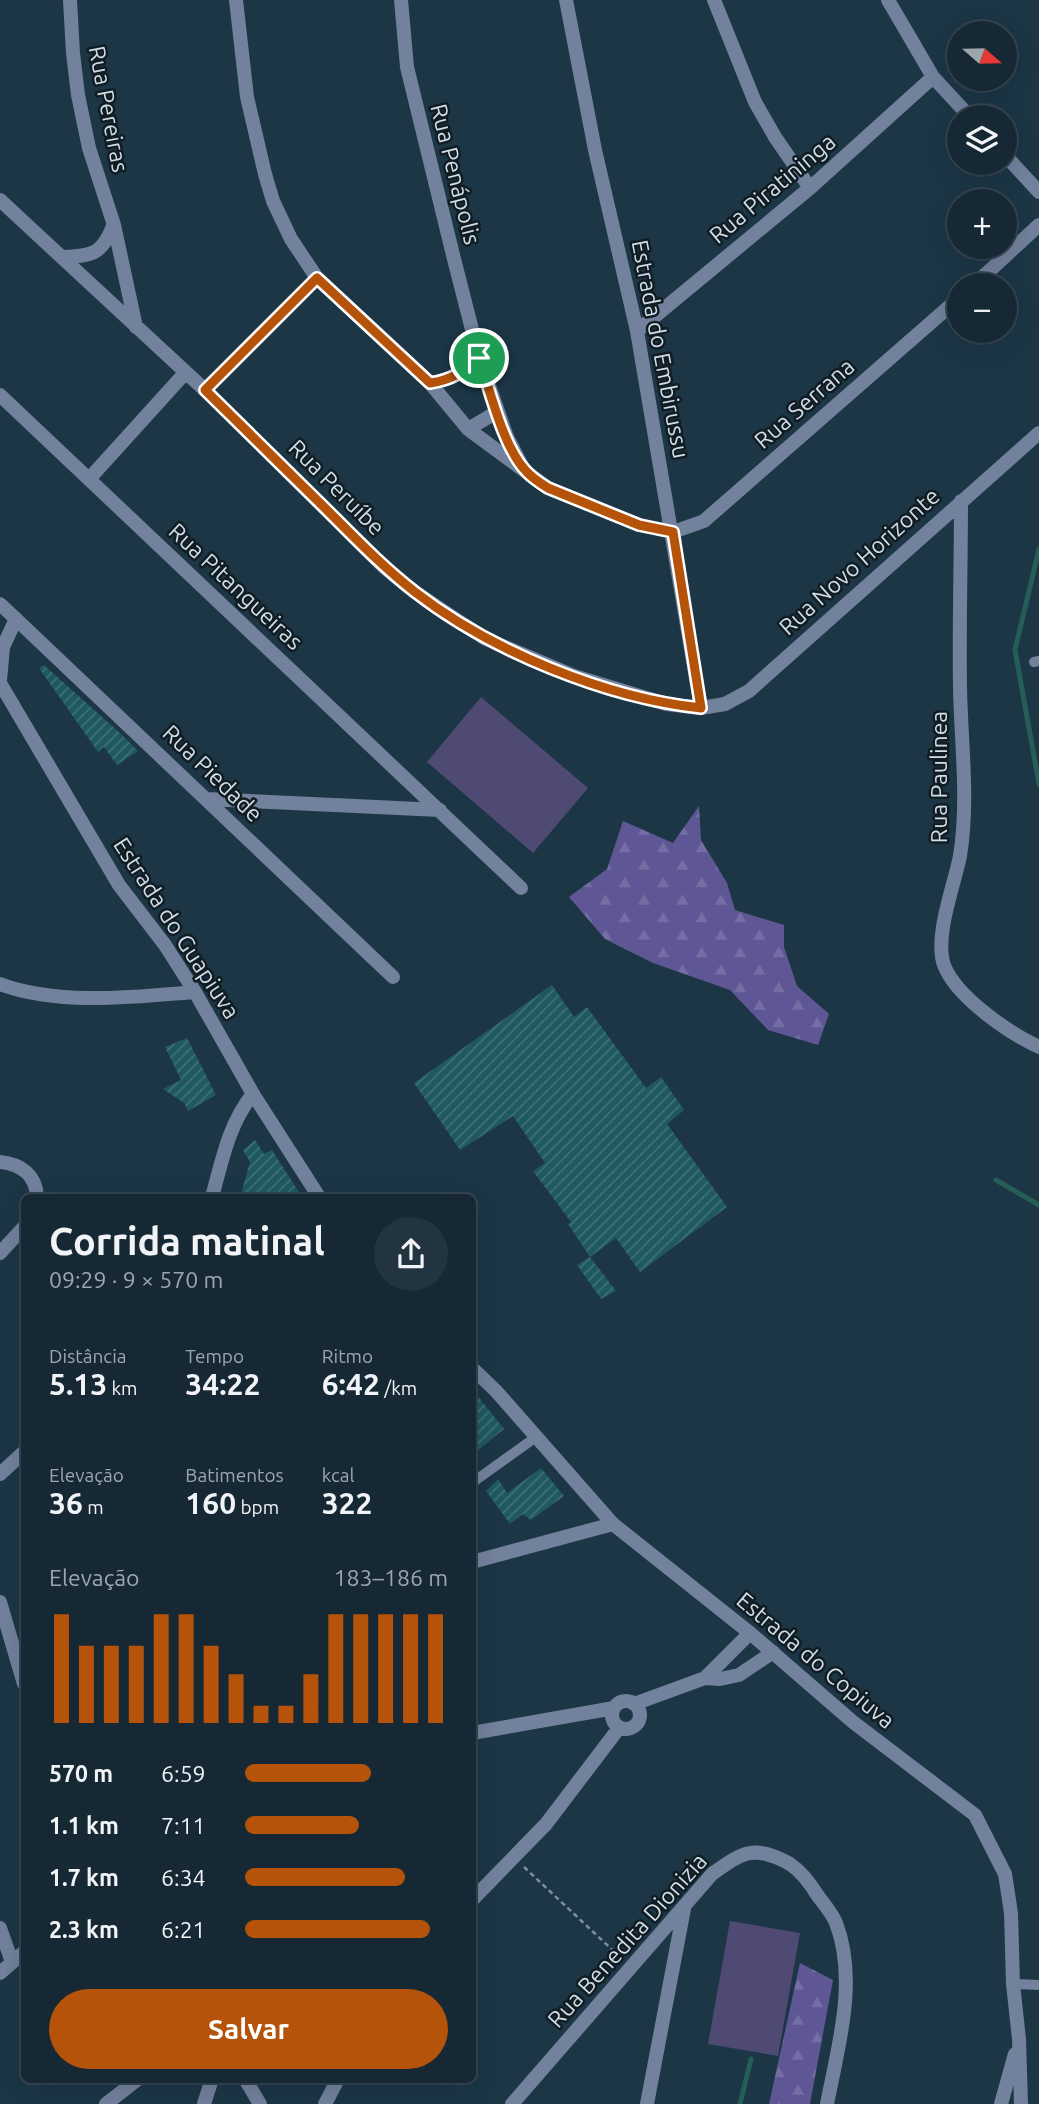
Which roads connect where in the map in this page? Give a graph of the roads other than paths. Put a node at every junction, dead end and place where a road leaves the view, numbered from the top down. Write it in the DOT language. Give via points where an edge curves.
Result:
graph roads {
  1 [pos="70,0"];
  2 [pos="236,0"];
  3 [pos="401,0"];
  4 [pos="566,0"];
  5 [pos="714,0"];
  6 [pos="888,0"];
  7 [pos="933,77"];
  8 [pos="959,105"];
  9 [pos="1017,169"];
  10 [pos="810,188"];
  11 [pos="1039,192"];
  12 [pos="0,200"];
  13 [pos="114,225"];
  14 [pos="1039,225"];
  15 [pos="62,257"];
  16 [pos="987,273"];
  17 [pos="947,308"];
  18 [pos="136,327"];
  19 [pos="637,331"];
  20 [pos="479,358"];
  21 [pos="185,373"];
  22 [pos="430,383"];
  23 [pos="0,394"];
  24 [pos="497,412"];
  25 [pos="468,429"];
  26 [pos="1039,433"];
  27 [pos="525,471"];
  28 [pos="89,479"];
  29 [pos="961,501"];
  30 [pos="673,532"];
  31 [pos="0,604"];
  32 [pos="16,619"];
  33 [pos="2,648"];
  34 [pos="0,682"];
  35 [pos="701,708"];
  36 [pos="207,799"];
  37 [pos="440,810"];
  38 [pos="521,888"];
  39 [pos="393,977"];
  40 [pos="0,984"];
  41 [pos="195,992"];
  42 [pos="1039,1047"];
  43 [pos="253,1094"];
  44 [pos="0,1162"];
  45 [pos="37,1194"];
  46 [pos="213,1194"];
  47 [pos="317,1194"];
  48 [pos="21,1230"];
  49 [pos="0,1253"];
  50 [pos="476,1372"];
  51 [pos="536,1437"];
  52 [pos="21,1455"];
  53 [pos="0,1474"];
  54 [pos="476,1480"];
  55 [pos="613,1524"];
  56 [pos="476,1561"];
  57 [pos="0,1602"];
  58 [pos="750,1633"];
  59 [pos="773,1652"];
  60 [pos="21,1670"];
  61 [pos="705,1678"];
  62 [pos="634,1704"];
  63 [pos="614,1708"];
  64 [pos="620,1728"];
  65 [pos="476,1732"];
  66 [pos="476,1896"];
  67 [pos="684,1908"];
  68 [pos="0,1928"];
  69 [pos="21,1954"];
  70 [pos="12,1962"];
  71 [pos="0,1973"];
  72 [pos="1013,1983"];
  73 [pos="1039,1985"];
  74 [pos="1019,2039"];
  75 [pos="133,2083"];
  76 [pos="211,2083"];
  77 [pos="247,2083"];
  78 [pos="336,2083"];
  79 [pos="106,2104"];
  80 [pos="204,2104"];
  81 [pos="260,2104"];
  82 [pos="325,2104"];
  83 [pos="512,2104"];
  84 [pos="647,2104"];
  85 [pos="827,2104"];
  86 [pos="1001,2104"];
  87 [pos="1021,2104"];
  1 -- 13 [label="street, Rua Pereiras" via="78,95 89,148"];
  2 -- 22 [label="street" via="247,97 273,201 291,239 317,278"];
  3 -- 20 [label="street, Rua Penápolis" via="407,67 418,119"];
  4 -- 19 [label="street, Estrada do Embirussu"];
  5 -- 10 [label="street" via="755,102"];
  6 -- 7 [label="street"];
  7 -- 8 [label="street"];
  7 -- 10 [label="street, Rua Piratininga"];
  9 -- 11 [label="street"];
  10 -- 19 [label="street, Rua Piratininga"];
  12 -- 15 [label="street, Rua Peruíbe"];
  13 -- 15 [label="street" via="97,251"];
  13 -- 18 [label="street, Rua Pereiras"];
  14 -- 16 [label="street"];
  15 -- 18 [label="street, Rua Peruíbe"];
  17 -- 30 [label="street, Rua Serrana" via="704,521"];
  18 -- 21 [label="street, Rua Peruíbe"];
  19 -- 30 [label="street, Estrada do Embirussu"];
  20 -- 22 [label="street" via="457,376"];
  20 -- 24 [label="street, Rua Penápolis"];
  21 -- 28 [label="street"];
  21 -- 35 [label="street, Rua Peruíbe" via="384,567 450,617 484,638 574,676 666,704"];
  22 -- 25 [label="street"];
  23 -- 28 [label="street, Rua Pitangueiras"];
  24 -- 25 [label="street"];
  24 -- 27 [label="street, Rua Penápolis"];
  25 -- 27 [label="street"];
  26 -- 29 [label="street, Rua Novo Horizonte"];
  27 -- 30 [label="street" via="548,488 588,505 639,525"];
  28 -- 37 [label="street, Rua Pitangueiras"];
  29 -- 35 [label="street, Rua Novo Horizonte" via="749,691 725,704"];
  29 -- 42 [label="street, Rua Paulinea" via="964,832 942,935 943,963 952,981 973,1003"];
  30 -- 35 [label="street, Estrada do Embirussu"];
  31 -- 32 [label="street, Rua Piedade"];
  32 -- 33 [label="street"];
  32 -- 36 [label="street, Rua Piedade"];
  33 -- 34 [label="street"];
  34 -- 41 [label="street, Estrada do Guapiuva" via="119,885"];
  36 -- 37 [label="street"];
  36 -- 39 [label="street, Rua Piedade"];
  37 -- 38 [label="street, Rua Pitangueiras"];
  40 -- 41 [label="street" via="84,997"];
  41 -- 43 [label="street, Estrada do Guapiuva"];
  43 -- 46 [label="street" via="229,1138"];
  43 -- 47 [label="street, Estrada do Guapiuva"];
  44 -- 45 [label="street" via="13,1163 27,1172"];
  48 -- 49 [label="street"];
  50 -- 51 [label="street, Estrada do Copiuva"];
  51 -- 54 [label="lane"];
  51 -- 55 [label="street, Estrada do Copiuva"];
  52 -- 53 [label="street"];
  55 -- 56 [label="street"];
  55 -- 58 [label="street, Estrada do Copiuva"];
  57 -- 60 [label="street"];
  58 -- 59 [label="street, Estrada do Copiuva"];
  58 -- 61 [label="street"];
  59 -- 61 [label="street" via="739,1675"];
  59 -- 72 [label="street, Estrada do Copiuva" via="853,1722 975,1815 1005,1874"];
  61 -- 62 [label="street"];
  62 -- 63 [label="street" via="621,1702"];
  62 -- 64 [label="street" via="639,1721 633,1728"];
  63 -- 64 [label="street" via="613,1721"];
  63 -- 65 [label="street"];
  64 -- 66 [label="street" via="546,1824"];
  67 -- 83 [label="street, Rua Benedita Dionizia"];
  67 -- 84 [label="street"];
  67 -- 85 [label="street, Rua Benedita Dionizia" via="712,1874 752,1851 801,1871 815,1890 835,1921 843,1948 845,1982"];
  68 -- 70 [label="street"];
  69 -- 70 [label="street"];
  70 -- 71 [label="street"];
  72 -- 73 [label="lane"];
  72 -- 74 [label="street, Estrada do Copiuva"];
  74 -- 86 [label="street, Estrada do Copiuva"];
  74 -- 87 [label="street, Estrada do Copiuva"];
  75 -- 79 [label="street"];
  76 -- 80 [label="street"];
  77 -- 81 [label="street"];
  78 -- 82 [label="street"];
}
